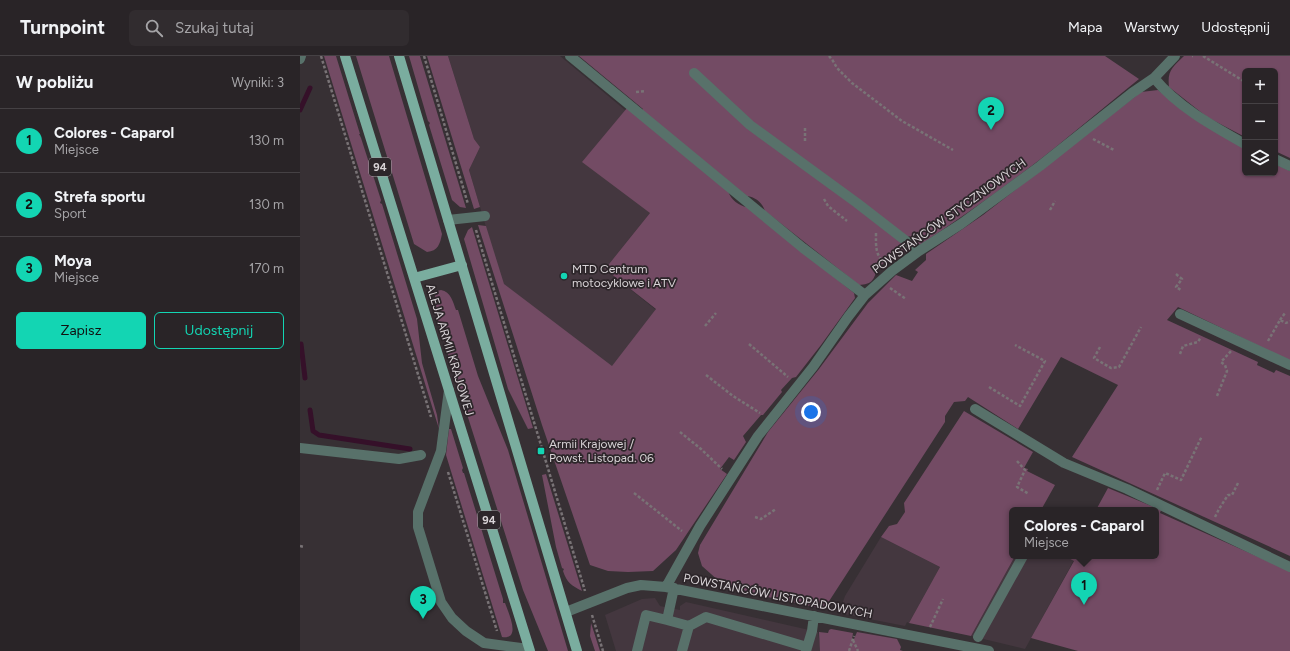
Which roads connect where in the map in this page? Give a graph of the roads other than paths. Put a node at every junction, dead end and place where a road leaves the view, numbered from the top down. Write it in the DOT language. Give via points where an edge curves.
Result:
graph roads {
  1 [pos="302,56"];
  2 [pos="345,56"];
  3 [pos="399,56"];
  4 [pos="570,56"];
  5 [pos="1174,56"];
  6 [pos="300,59"];
  7 [pos="694,73"];
  8 [pos="1154,78"];
  9 [pos="1242,142"];
  10 [pos="1278,160"];
  11 [pos="1290,166"];
  12 [pos="485,216"];
  13 [pos="448,220"];
  14 [pos="919,251"];
  15 [pos="462,265"];
  16 [pos="414,278"];
  17 [pos="865,295"];
  18 [pos="1180,314"];
  19 [pos="1290,365"];
  20 [pos="449,390"];
  21 [pos="975,409"];
  22 [pos="300,448"];
  23 [pos="421,455"];
  24 [pos="1020,559"];
  25 [pos="1290,567"];
  26 [pos="670,588"];
  27 [pos="566,612"];
  28 [pos="814,616"];
  29 [pos="666,620"];
  30 [pos="690,626"];
  31 [pos="978,637"];
  32 [pos="806,649"];
  33 [pos="529,650"];
  34 [pos="577,651"];
  35 [pos="637,651"];
  36 [pos="682,651"];
  37 [pos="989,651"];
  1 -- 6 [label="street"];
  2 -- 16 [label="main road, ALEJA ARMII KRAJOWEJ / 94"];
  3 -- 13 [label="main road"];
  4 -- 17 [label="street" via="803,248"];
  5 -- 8 [label="street, POWSTAŃCÓW STYCZNIOWYCH"];
  7 -- 14 [label="street" via="750,125"];
  8 -- 9 [label="street" via="1162,88 1185,106"];
  8 -- 14 [label="street, POWSTAŃCÓW STYCZNIOWYCH" via="991,203"];
  10 -- 11 [label="street"];
  12 -- 13 [label="street"];
  13 -- 15 [label="main road"];
  14 -- 17 [label="street, POWSTAŃCÓW STYCZNIOWYCH"];
  15 -- 16 [label="main road"];
  15 -- 27 [label="main road"];
  16 -- 20 [label="main road, ALEJA ARMII KRAJOWEJ / 94"];
  17 -- 26 [label="street, POWSTAŃCÓW STYCZNIOWYCH" via="758,436 693,540"];
  18 -- 19 [label="street"];
  20 -- 33 [label="main road, ALEJA ARMII KRAJOWEJ / 94"];
  20 -- 33 [label="street" via="441,451 418,512 420,534 442,602 452,618 484,643"];
  21 -- 25 [label="street" via="1064,463 1127,489"];
  22 -- 23 [label="street" via="399,460"];
  24 -- 31 [label="street"];
  26 -- 27 [label="street, POWSTAŃCÓW LISTOPADOWYCH" via="641,585"];
  26 -- 28 [label="street, POWSTAŃCÓW LISTOPADOWYCH"];
  26 -- 29 [label="street, POWSTAŃCÓW STYCZNIOWYCH"];
  27 -- 34 [label="main road"];
  28 -- 32 [label="street"];
  28 -- 37 [label="street, POWSTAŃCÓW LISTOPADOWYCH"];
  29 -- 30 [label="street"];
  29 -- 35 [label="street" via="646,615"];
  30 -- 32 [label="street" via="706,617"];
  30 -- 36 [label="street"];
}
